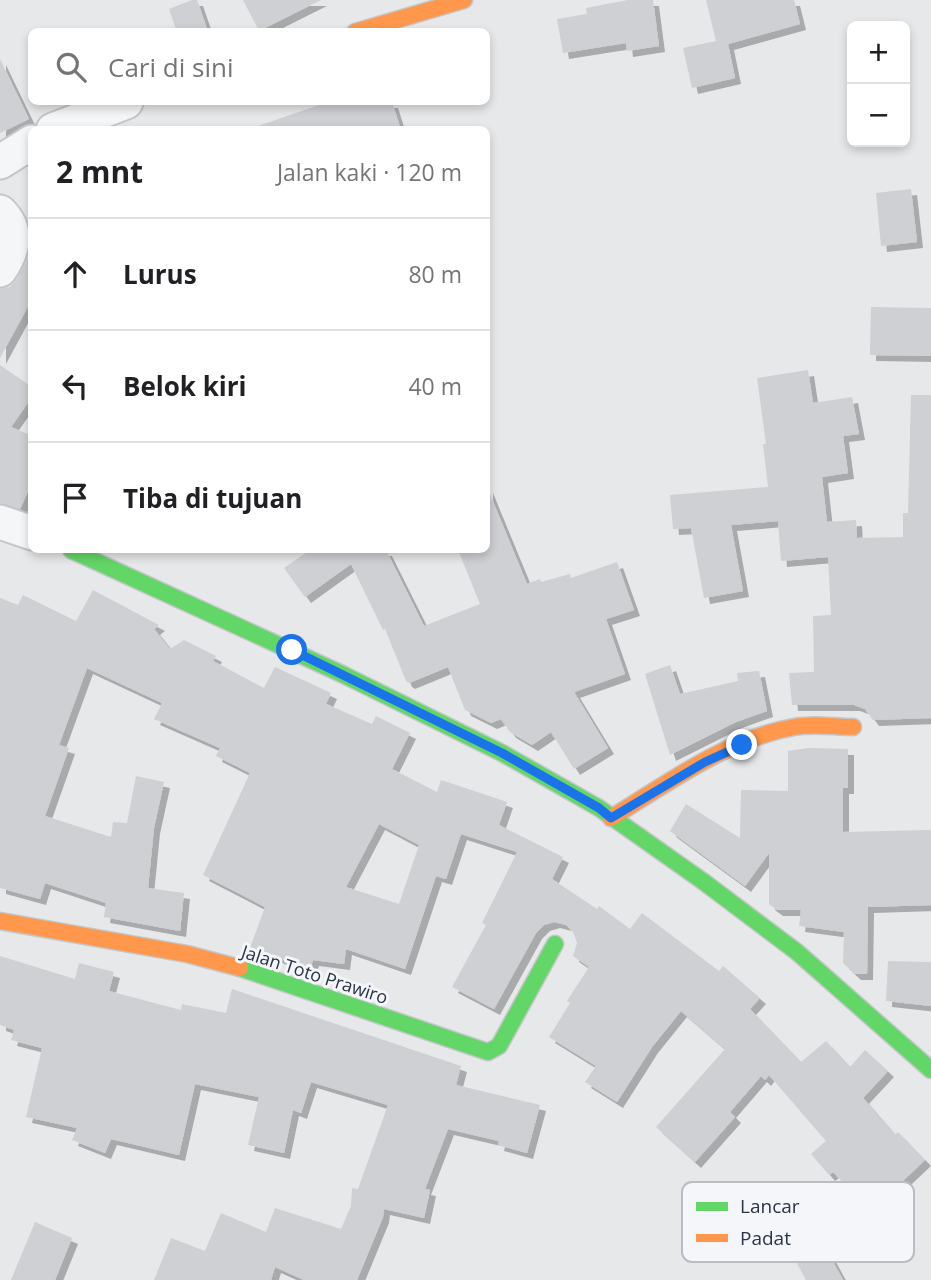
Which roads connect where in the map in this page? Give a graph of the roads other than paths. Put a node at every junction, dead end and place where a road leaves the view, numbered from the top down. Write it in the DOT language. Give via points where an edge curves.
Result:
graph roads {
  1 [pos="464,0"];
  2 [pos="369,28"];
  3 [pos="118,105"];
  4 [pos="63,126"];
  5 [pos="28,144"];
  6 [pos="0,162"];
  7 [pos="0,212"];
  8 [pos="0,270"];
  9 [pos="0,522"];
  10 [pos="28,532"];
  11 [pos="78,553"];
  12 [pos="853,727"];
  13 [pos="611,818"];
  14 [pos="0,921"];
  15 [pos="555,944"];
  16 [pos="931,1070"];
  1 -- 2 [label="street"];
  3 -- 4 [label="street"];
  5 -- 6 [label="street"];
  7 -- 8 [label="street" via="13,248"];
  9 -- 10 [label="street"];
  11 -- 13 [label="street" via="502,753"];
  12 -- 13 [label="street" via="796,727 760,736 705,762"];
  13 -- 16 [label="street" via="797,952"];
  14 -- 15 [label="street, Jalan Toto Prawiro" via="187,954 243,969 488,1052 499,1046"];
}
